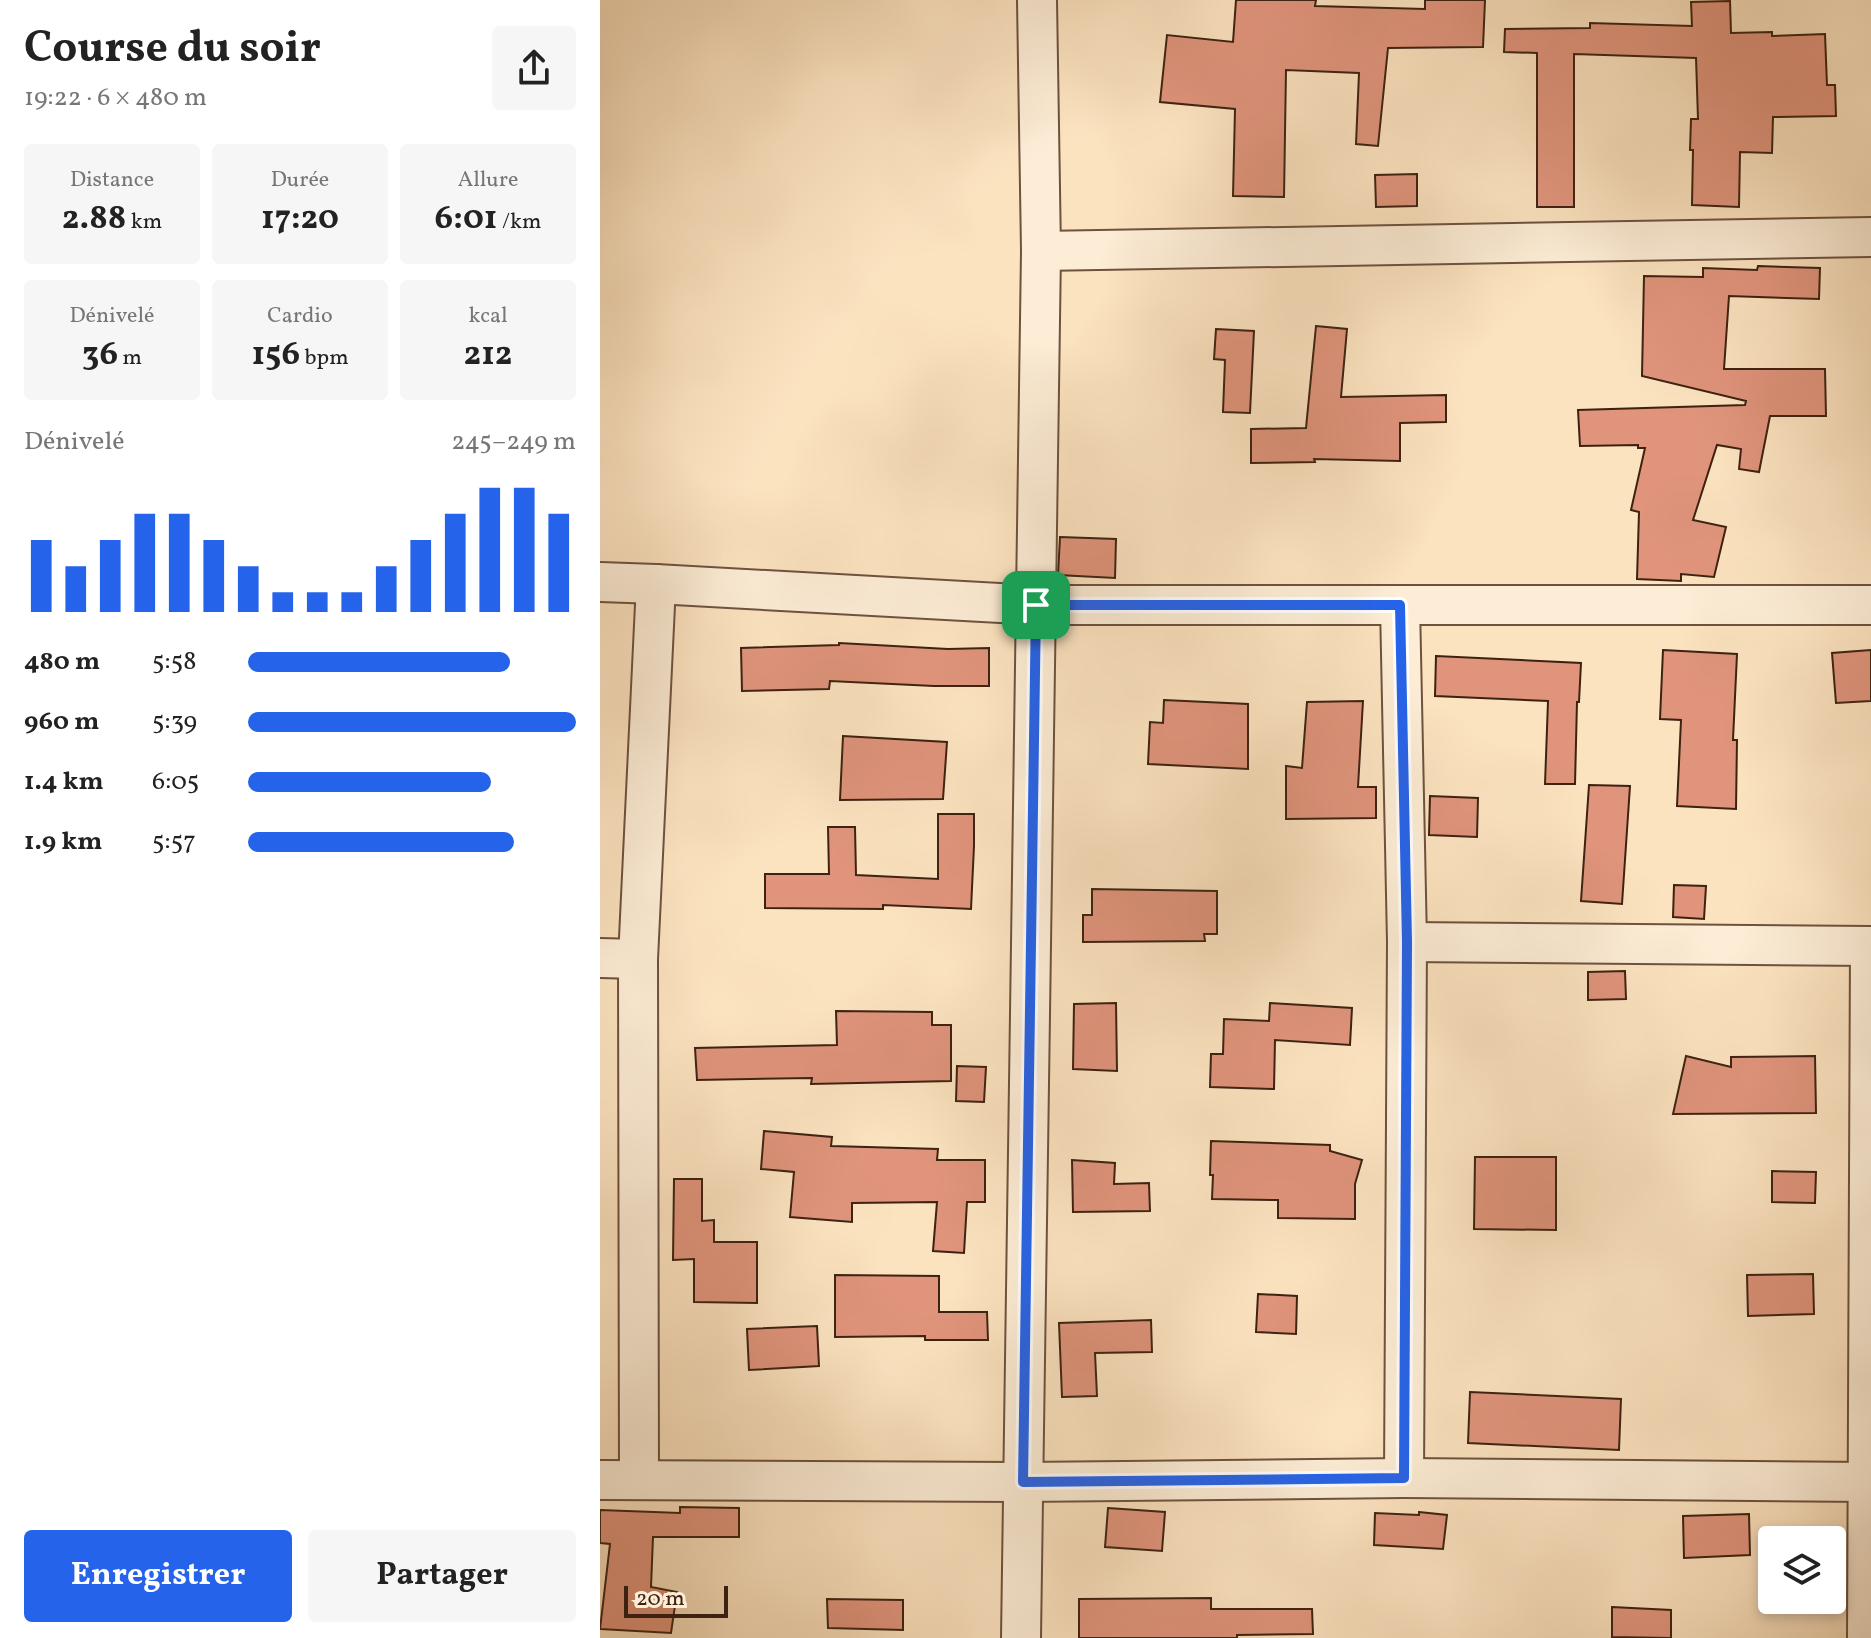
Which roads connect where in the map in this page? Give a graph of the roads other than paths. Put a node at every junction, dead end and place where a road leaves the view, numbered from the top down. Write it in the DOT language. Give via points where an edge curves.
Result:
graph roads {
  1 [pos="1037,0"];
  2 [pos="1871,237"];
  3 [pos="1041,251"];
  4 [pos="600,582"];
  5 [pos="656,584"];
  6 [pos="1036,605"];
  7 [pos="1400,605"];
  8 [pos="1871,605"];
  9 [pos="1407,942"];
  10 [pos="1870,946"];
  11 [pos="600,958"];
  12 [pos="638,959"];
  13 [pos="1404,1478"];
  14 [pos="600,1480"];
  15 [pos="639,1480"];
  16 [pos="1023,1482"];
  17 [pos="1868,1482"];
  18 [pos="1021,1638"];
  19 [pos="1867,1638"];
  1 -- 3 [label="street"];
  2 -- 3 [label="street"];
  3 -- 6 [label="street"];
  4 -- 5 [label="street"];
  5 -- 6 [label="street"];
  5 -- 12 [label="street"];
  6 -- 7 [label="street"];
  6 -- 16 [label="street"];
  7 -- 8 [label="street"];
  7 -- 9 [label="street"];
  9 -- 10 [label="street"];
  9 -- 13 [label="street"];
  10 -- 17 [label="street"];
  11 -- 12 [label="street"];
  12 -- 15 [label="street"];
  13 -- 16 [label="street"];
  13 -- 17 [label="street"];
  14 -- 15 [label="street"];
  15 -- 16 [label="street"];
  16 -- 18 [label="street"];
  17 -- 19 [label="street"];
}
